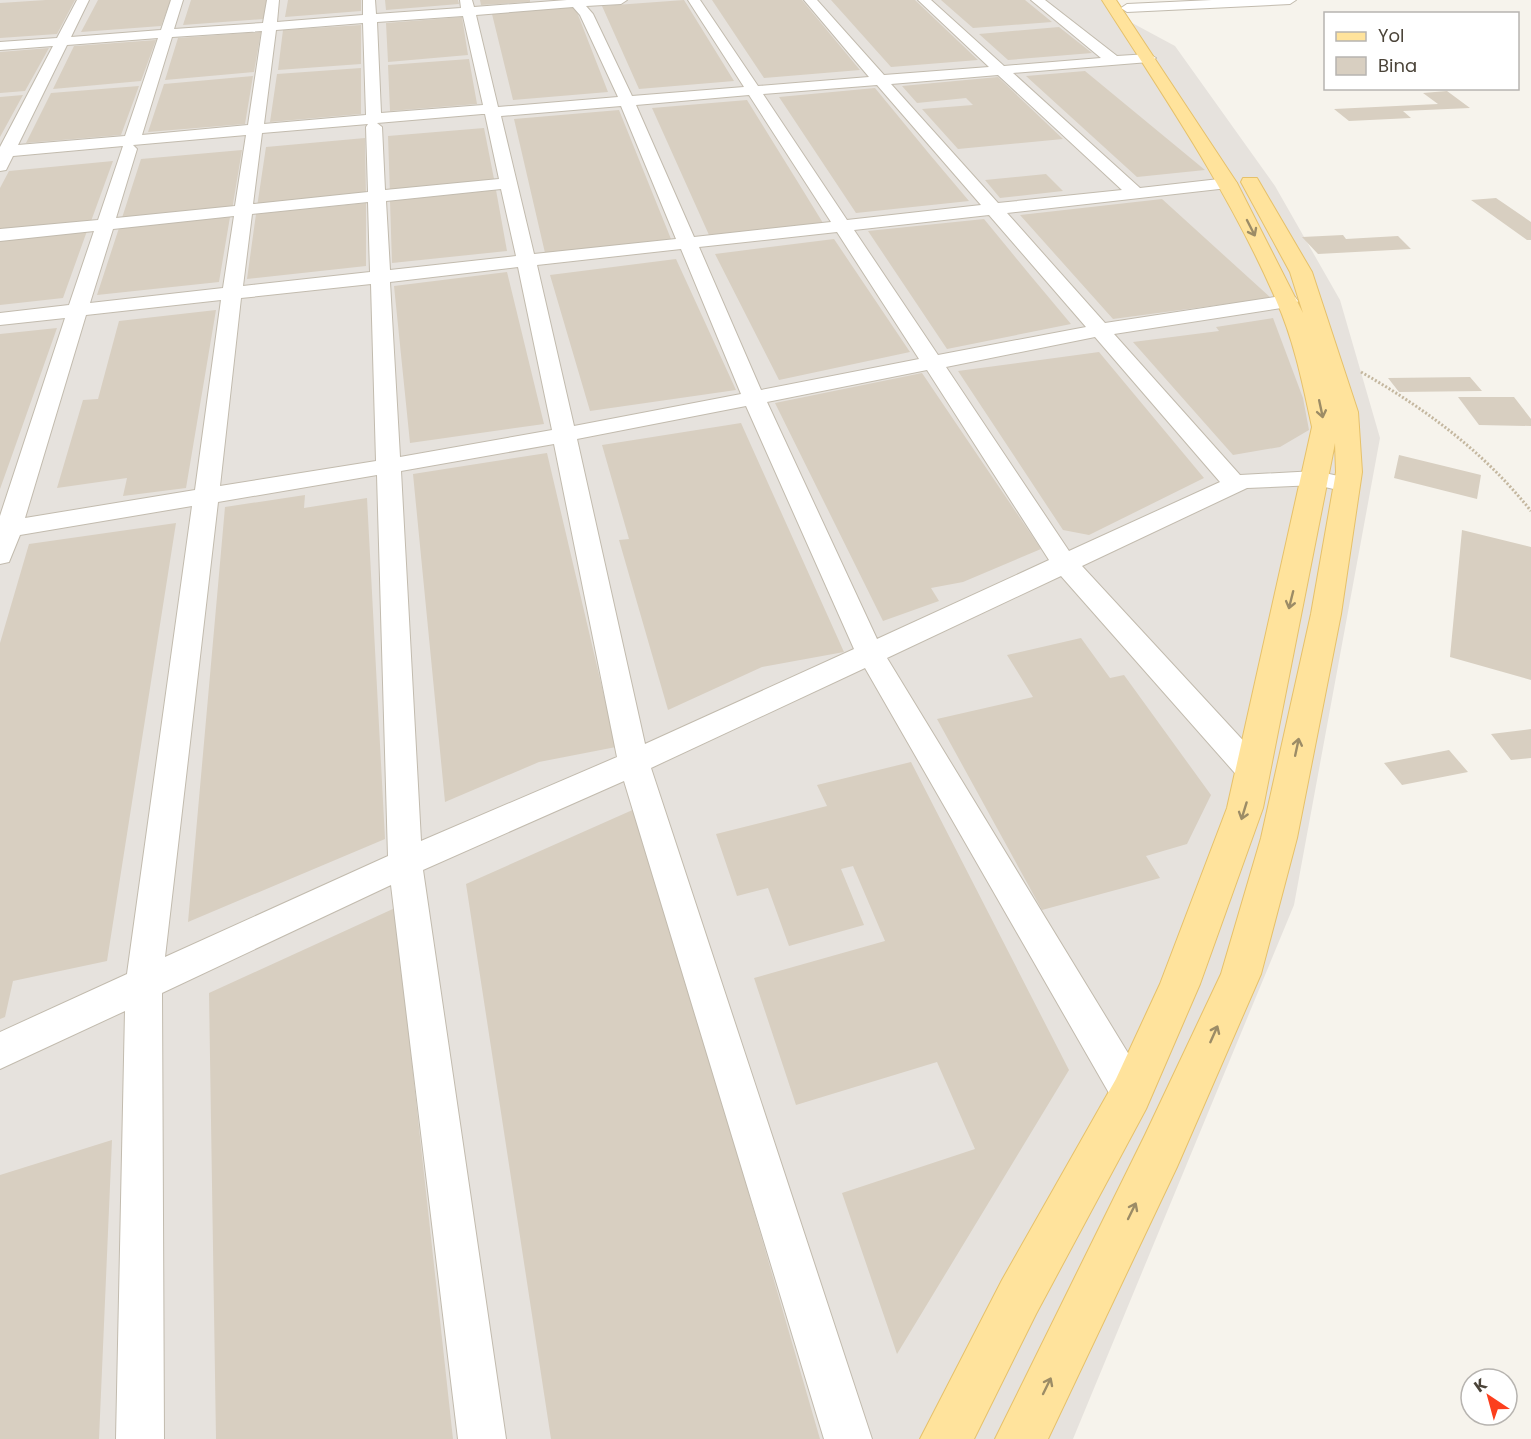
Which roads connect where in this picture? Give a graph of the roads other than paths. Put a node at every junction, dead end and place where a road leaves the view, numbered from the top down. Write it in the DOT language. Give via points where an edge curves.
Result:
graph roads {
  1 [pos="83,0"];
  2 [pos="177,0"];
  3 [pos="273,0"];
  4 [pos="369,0"];
  5 [pos="621,0"];
  6 [pos="694,0"];
  7 [pos="810,0"];
  8 [pos="924,0"];
  9 [pos="1037,0"];
  10 [pos="1290,0"];
  11 [pos="576,2"];
  12 [pos="1119,3"];
  13 [pos="467,6"];
  14 [pos="369,18"];
  15 [pos="270,26"];
  16 [pos="166,33"];
  17 [pos="63,41"];
  18 [pos="0,46"];
  19 [pos="1149,58"];
  20 [pos="1114,61"];
  21 [pos="1002,70"];
  22 [pos="880,80"];
  23 [pos="754,90"];
  24 [pos="627,101"];
  25 [pos="493,112"];
  26 [pos="374,123"];
  27 [pos="255,134"];
  28 [pos="131,145"];
  29 [pos="2,158"];
  30 [pos="507,183"];
  31 [pos="1228,183"];
  32 [pos="1135,192"];
  33 [pos="377,196"];
  34 [pos="994,209"];
  35 [pos="244,210"];
  36 [pos="105,224"];
  37 [pos="843,225"];
  38 [pos="0,235"];
  39 [pos="687,243"];
  40 [pos="525,262"];
  41 [pos="381,278"];
  42 [pos="232,293"];
  43 [pos="1288,301"];
  44 [pos="77,310"];
  45 [pos="0,319"];
  46 [pos="1100,330"];
  47 [pos="934,362"];
  48 [pos="754,399"];
  49 [pos="564,435"];
  50 [pos="388,466"];
  51 [pos="1331,482"];
  52 [pos="1235,484"];
  53 [pos="208,495"];
  54 [pos="4,529"];
  55 [pos="0,556"];
  56 [pos="1064,563"];
  57 [pos="870,653"];
  58 [pos="634,763"];
  59 [pos="1252,771"];
  60 [pos="405,863"];
  61 [pos="144,984"];
  62 [pos="0,1051"];
  63 [pos="1131,1094"];
  64 [pos="140,1439"];
  65 [pos="482,1439"];
  66 [pos="848,1439"];
  67 [pos="946,1439"];
  68 [pos="1021,1439"];
  1 -- 17 [label="street"];
  2 -- 16 [label="street"];
  3 -- 15 [label="street"];
  4 -- 14 [label="street"];
  5 -- 11 [label="street"];
  6 -- 23 [label="street"];
  7 -- 22 [label="street"];
  8 -- 21 [label="street"];
  9 -- 20 [label="street"];
  10 -- 12 [label="street"];
  11 -- 13 [label="street"];
  11 -- 24 [label="street" via="586,14"];
  12 -- 19 [label="main road"];
  12 -- 51 [label="main road" via="1260,196 1301,272 1346,412"];
  13 -- 14 [label="street"];
  13 -- 25 [label="street"];
  14 -- 15 [label="street"];
  14 -- 26 [label="street"];
  15 -- 16 [label="street"];
  15 -- 27 [label="street"];
  16 -- 17 [label="street"];
  16 -- 28 [label="street"];
  17 -- 18 [label="street"];
  17 -- 29 [label="street"];
  19 -- 20 [label="street"];
  19 -- 31 [label="main road"];
  20 -- 21 [label="street"];
  21 -- 22 [label="street"];
  21 -- 32 [label="street"];
  22 -- 23 [label="street"];
  22 -- 34 [label="street"];
  23 -- 24 [label="street"];
  23 -- 37 [label="street"];
  24 -- 25 [label="street"];
  24 -- 39 [label="street"];
  25 -- 26 [label="street" via="482,118"];
  25 -- 30 [label="street"];
  26 -- 27 [label="street"];
  26 -- 33 [label="street"];
  27 -- 28 [label="street"];
  27 -- 35 [label="street"];
  28 -- 29 [label="street"];
  28 -- 36 [label="street"];
  30 -- 33 [label="street"];
  30 -- 40 [label="street"];
  31 -- 32 [label="street"];
  31 -- 43 [label="main road, one-way"];
  32 -- 34 [label="street"];
  33 -- 35 [label="street"];
  33 -- 41 [label="street"];
  34 -- 37 [label="street"];
  34 -- 46 [label="street"];
  35 -- 36 [label="street"];
  35 -- 42 [label="street"];
  36 -- 38 [label="street"];
  36 -- 44 [label="street"];
  37 -- 39 [label="street"];
  37 -- 47 [label="street"];
  39 -- 40 [label="street"];
  39 -- 48 [label="street"];
  40 -- 41 [label="street"];
  40 -- 49 [label="street"];
  41 -- 42 [label="street"];
  41 -- 50 [label="street"];
  42 -- 44 [label="street"];
  42 -- 53 [label="street"];
  43 -- 46 [label="street"];
  43 -- 51 [label="main road, one-way" via="1315,383"];
  44 -- 45 [label="street"];
  44 -- 54 [label="street"];
  46 -- 47 [label="street"];
  46 -- 52 [label="street"];
  47 -- 48 [label="street"];
  47 -- 56 [label="street"];
  48 -- 49 [label="street"];
  48 -- 57 [label="street"];
  49 -- 50 [label="street"];
  49 -- 58 [label="street"];
  50 -- 53 [label="street"];
  50 -- 60 [label="street"];
  51 -- 52 [label="street"];
  51 -- 59 [label="main road, one-way"];
  68 -- 51 [label="main road, one-way" via="1161,1151 1241,974 1279,838 1326,615"];
  52 -- 56 [label="street"];
  53 -- 54 [label="street"];
  53 -- 61 [label="street"];
  54 -- 55 [label="street"];
  56 -- 57 [label="street"];
  56 -- 59 [label="street"];
  57 -- 58 [label="street"];
  57 -- 63 [label="street"];
  58 -- 60 [label="street"];
  58 -- 66 [label="street"];
  59 -- 63 [label="main road, one-way" via="1245,808 1180,984"];
  60 -- 61 [label="street"];
  60 -- 65 [label="street"];
  61 -- 62 [label="street"];
  61 -- 64 [label="street"];
  63 -- 67 [label="main road"];
}
